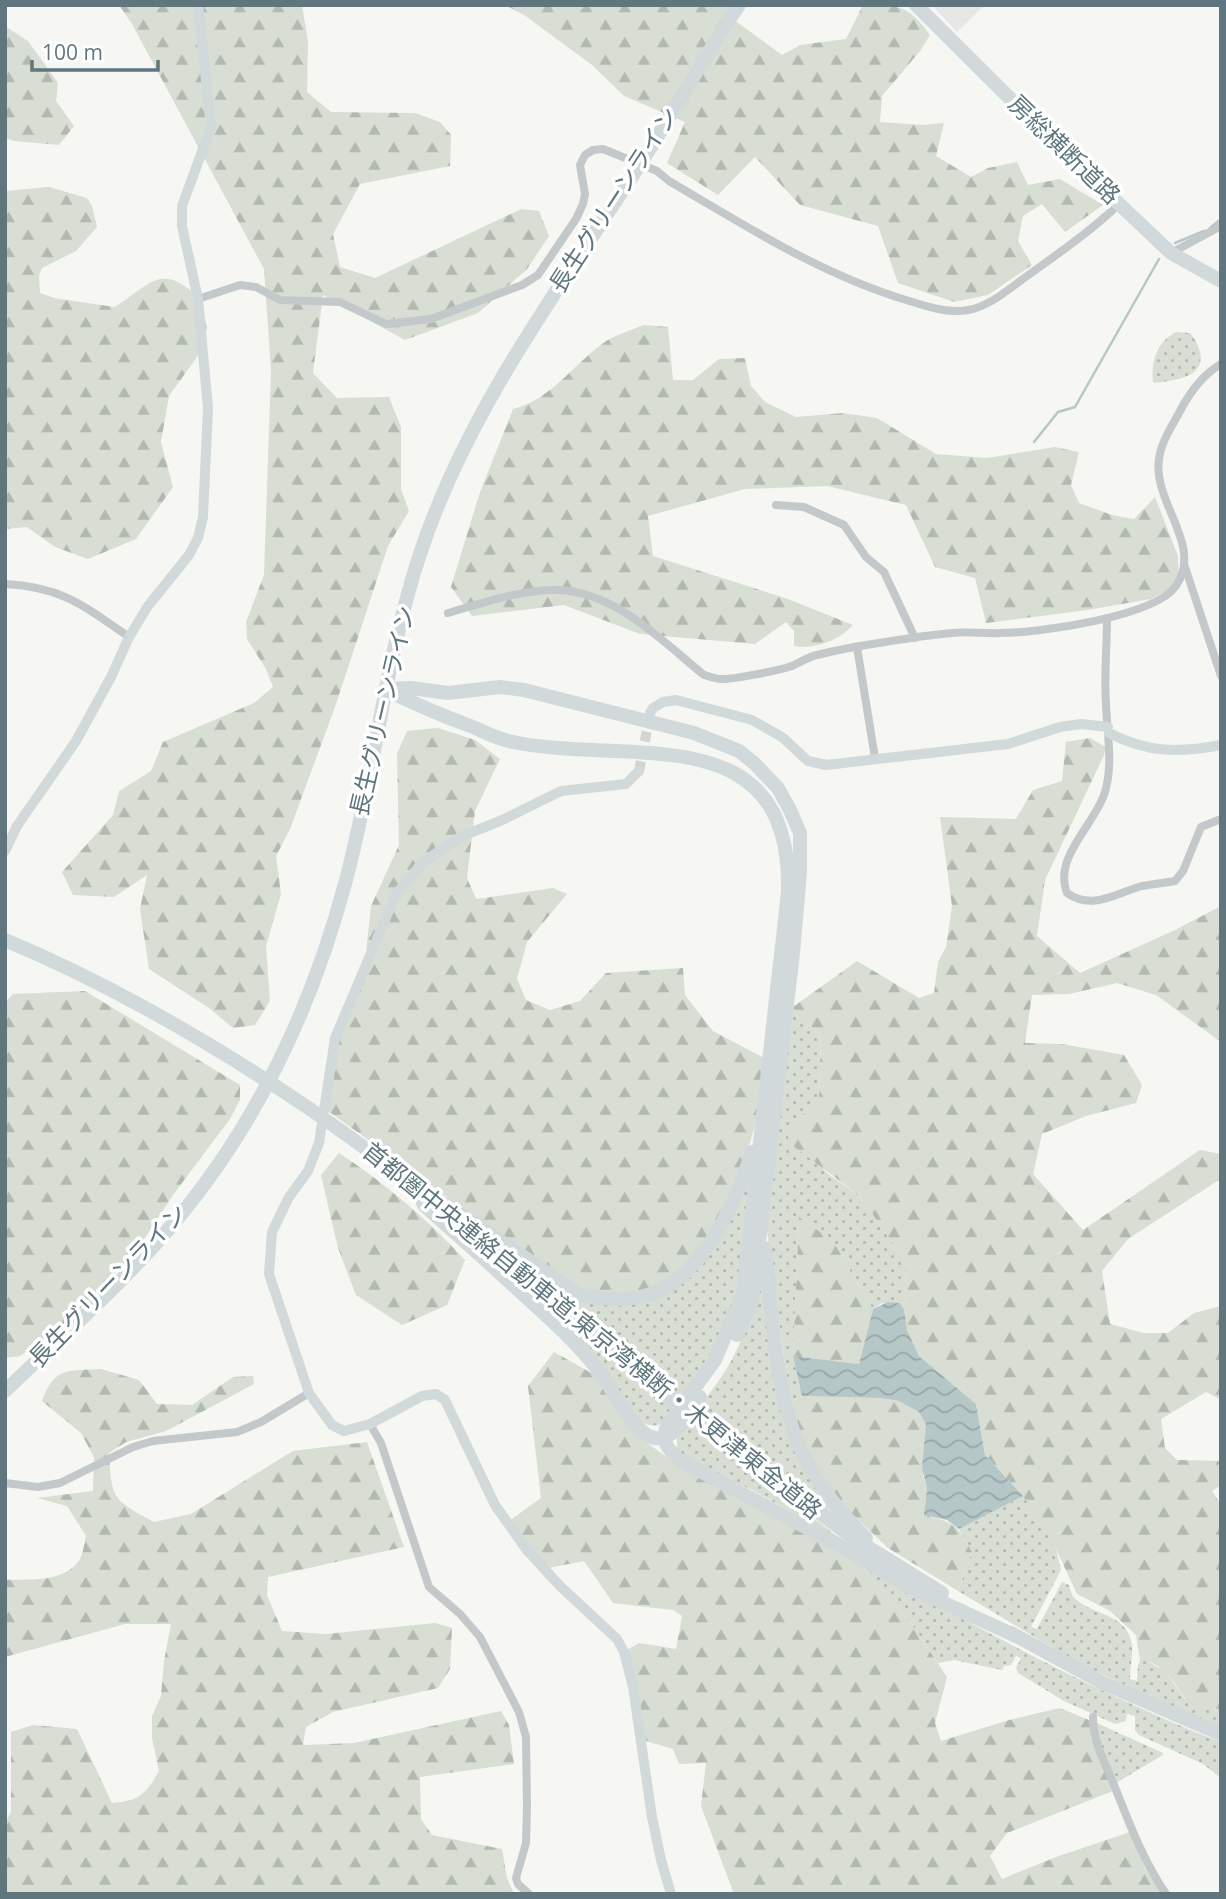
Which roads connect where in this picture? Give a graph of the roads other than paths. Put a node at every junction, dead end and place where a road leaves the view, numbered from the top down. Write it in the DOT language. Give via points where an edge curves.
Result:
graph roads {
  1 [pos="198,5"];
  2 [pos="739,5"];
  3 [pos="916,5"];
  4 [pos="640,164"];
  5 [pos="1119,204"];
  6 [pos="1221,226"];
  7 [pos="1171,253"];
  8 [pos="1221,281"];
  9 [pos="198,299"];
  10 [pos="1221,364"];
  11 [pos="776,505"];
  12 [pos="1185,567"];
  13 [pos="5,584"];
  14 [pos="448,613"];
  15 [pos="1107,618"];
  16 [pos="128,636"];
  17 [pos="915,638"];
  18 [pos="857,647"];
  19 [pos="1221,676"];
  20 [pos="385,689"];
  21 [pos="650,713"];
  22 [pos="1108,730"];
  23 [pos="1221,745"];
  24 [pos="875,758"];
  25 [pos="639,771"];
  26 [pos="1221,819"];
  27 [pos="5,851"];
  28 [pos="11,943"];
  29 [pos="763,1116"];
  30 [pos="370,1152"];
  31 [pos="417,1188"];
  32 [pos="762,1223"];
  33 [pos="5,1391"];
  34 [pos="309,1393"];
  35 [pos="370,1424"];
  36 [pos="664,1436"];
  37 [pos="5,1483"];
  38 [pos="919,1580"];
  39 [pos="1018,1637"];
  40 [pos="1093,1717"];
  41 [pos="1221,1734"];
  42 [pos="528,1894"];
  43 [pos="671,1894"];
  44 [pos="1166,1894"];
  1 -- 9 [label="street" via="211,127 182,206 182,226"];
  2 -- 4 [label="highway, 長生グリーンライン"];
  3 -- 5 [label="highway, 房総横断道路"];
  4 -- 5 [label="street" via="813,264 869,289 955,312 971,310 1010,288"];
  4 -- 9 [label="street" via="603,149 585,155 580,165 583,204 538,275 431,318 386,324 340,302 280,300 256,287 240,285"];
  4 -- 20 [label="highway, 長生グリーンライン" via="534,324 453,471 421,552"];
  5 -- 7 [label="highway, 房総横断道路"];
  6 -- 7 [label="street"];
  7 -- 8 [label="highway, 房総横断道路"];
  9 -- 16 [label="street" via="208,408 203,517 189,555"];
  10 -- 12 [label="street" via="1203,376 1188,396 1158,461 1162,488 1182,538"];
  11 -- 17 [label="street" via="804,507 844,525 866,557 884,572"];
  12 -- 15 [label="street" via="1169,593"];
  12 -- 19 [label="street"];
  13 -- 16 [label="street" via="57,592"];
  14 -- 18 [label="street" via="536,592 577,592 628,615 705,675 718,680"];
  15 -- 17 [label="street" via="1042,631 955,632"];
  15 -- 22 [label="street"];
  16 -- 27 [label="street" via="76,741"];
  17 -- 18 [label="street"];
  18 -- 24 [label="street"];
  20 -- 29 [label="highway" via="510,742 686,757 715,763 757,789 783,832 789,862"];
  20 -- 32 [label="highway" via="448,692 500,687 559,697 694,733 738,751 778,789 800,833 800,872"];
  20 -- 33 [label="highway, 長生グリーンライン" via="334,923 310,992 260,1100 217,1167 161,1239"];
  21 -- 24 [label="street" via="663,702 676,700 752,720 782,737 808,761 826,765"];
  22 -- 23 [label="street" via="1126,742 1167,751"];
  22 -- 24 [label="street" via="1081,724 1008,744"];
  22 -- 26 [label="street" via="1108,779 1063,873 1067,893 1100,901 1142,886 1175,881 1201,827"];
  25 -- 34 [label="street" via="626,784 561,791 460,837 423,862 396,894 335,1038 319,1143 272,1232 269,1274"];
  28 -- 30 [label="highway, 首都圏中央連絡自動車道;東京湾横断・木更津東金道路" via="126,998 235,1060"];
  29 -- 30 [label="highway" via="722,1224 696,1263 670,1285 642,1297 611,1300 580,1295"];
  29 -- 36 [label="highway" via="743,1294 715,1360"];
  30 -- 31 [label="highway, 首都圏中央連絡自動車道;東京湾横断・木更津東金道路"];
  31 -- 36 [label="highway" via="424,1205 579,1347 636,1426 650,1437"];
  31 -- 38 [label="highway, 首都圏中央連絡自動車道;東京湾横断・木更津東金道路" via="807,1506"];
  32 -- 36 [label="highway" via="752,1302 724,1362 682,1422"];
  32 -- 38 [label="highway" via="782,1389 802,1451 850,1522"];
  34 -- 35 [label="street" via="332,1425 344,1430"];
  34 -- 37 [label="street" via="237,1432 153,1441 60,1483 38,1487"];
  35 -- 42 [label="street" via="381,1443 429,1587 480,1637 519,1712 526,1737 527,1806 526,1843 516,1878"];
  35 -- 43 [label="street" via="422,1396 436,1394 444,1400 510,1527 560,1586 617,1639 633,1687 652,1817"];
  36 -- 39 [label="highway" via="665,1447 679,1460 907,1586"];
  38 -- 39 [label="highway, 首都圏中央連絡自動車道;東京湾横断・木更津東金道路"];
  39 -- 41 [label="highway, 首都圏中央連絡自動車道;東京湾横断・木更津東金道路" via="1103,1683"];
  40 -- 44 [label="street" via="1105,1768"];
}
